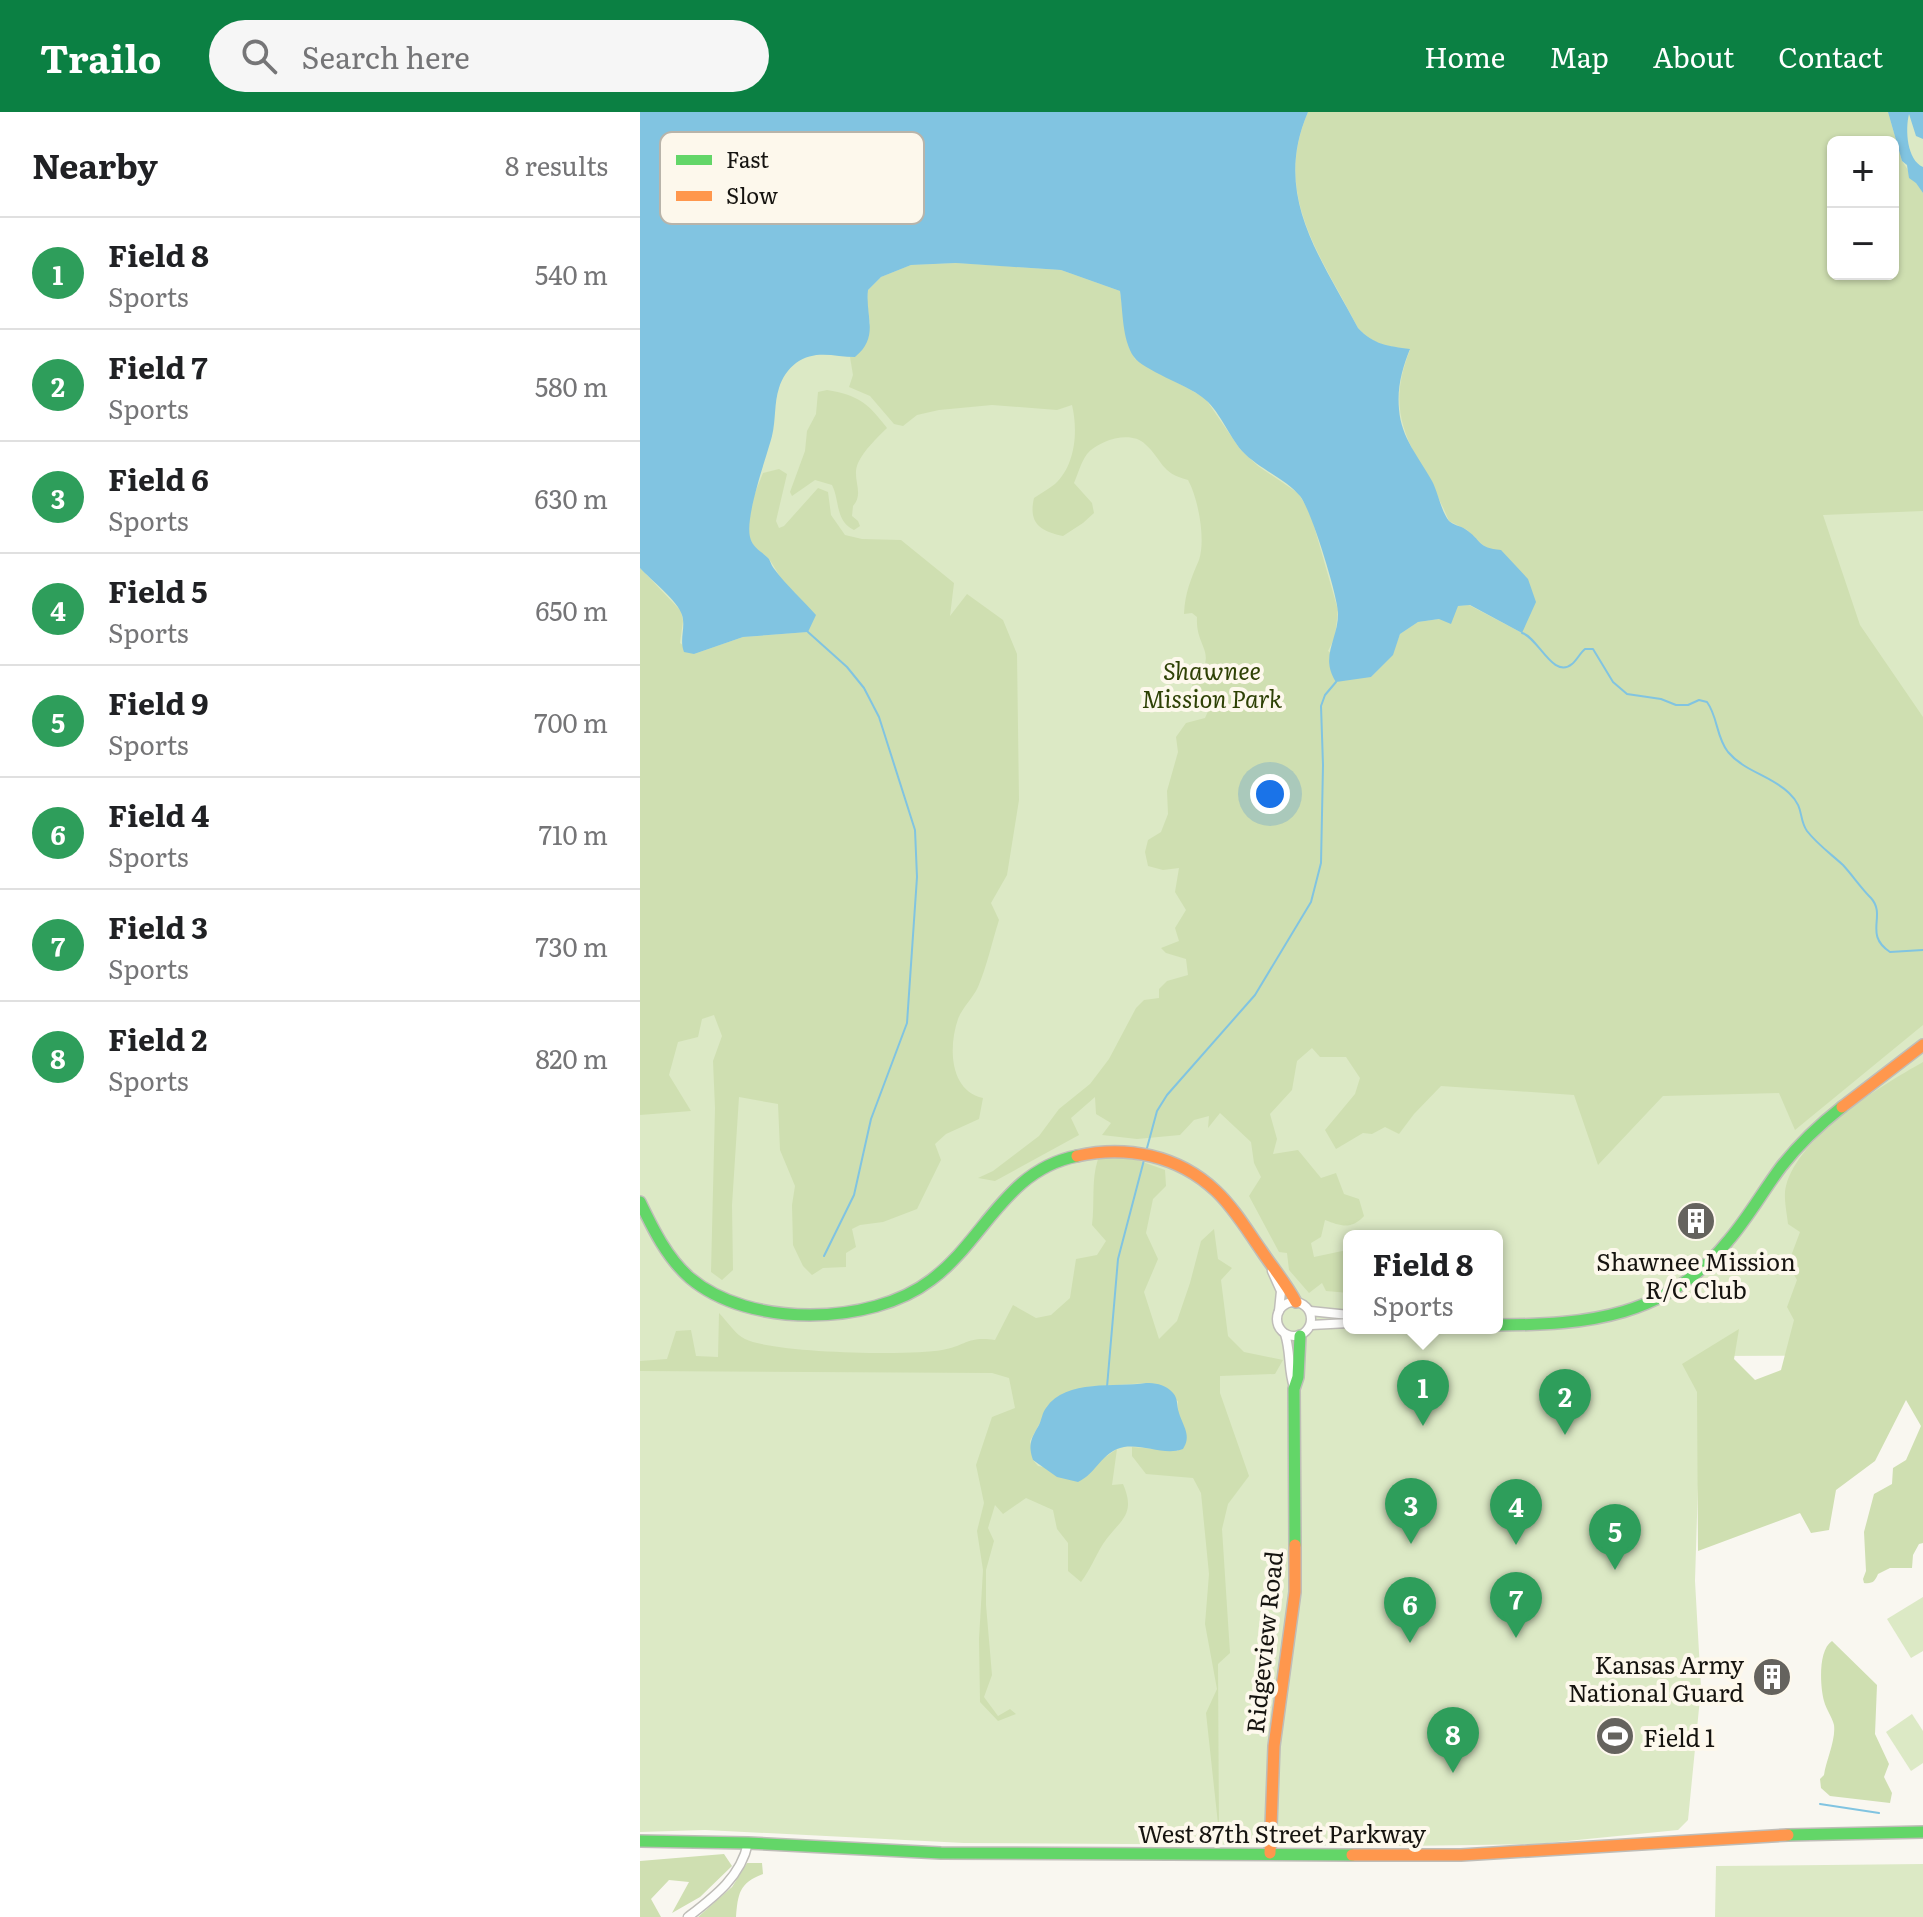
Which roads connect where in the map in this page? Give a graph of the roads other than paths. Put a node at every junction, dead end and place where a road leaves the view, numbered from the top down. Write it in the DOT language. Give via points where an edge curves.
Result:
graph roads {
  1 [pos="1923,1045"];
  2 [pos="640,1202"];
  3 [pos="1265,1255"];
  4 [pos="1296,1302"];
  5 [pos="1279,1311"];
  6 [pos="1310,1311"];
  7 [pos="1343,1315"];
  8 [pos="1343,1323"];
  9 [pos="1311,1325"];
  10 [pos="1503,1325"];
  11 [pos="1285,1334"];
  12 [pos="1300,1336"];
  13 [pos="1294,1389"];
  14 [pos="1923,1832"];
  15 [pos="640,1841"];
  16 [pos="748,1843"];
  17 [pos="1270,1853"];
  18 [pos="688,1917"];
  1 -- 10 [label="street" via="1800,1143 1721,1251 1684,1285 1620,1315"];
  2 -- 3 [label="street" via="666,1253 695,1283 741,1307 781,1313 862,1310 901,1299 935,1278 1021,1181 1057,1161 1099,1150 1142,1153 1199,1177 1227,1203"];
  3 -- 4 [label="street"];
  3 -- 5 [label="street" via="1281,1291"];
  4 -- 5 [label="street"];
  4 -- 6 [label="street"];
  5 -- 11 [label="street" via="1278,1326"];
  6 -- 7 [label="street"];
  6 -- 9 [label="street"];
  8 -- 9 [label="street"];
  9 -- 12 [label="street"];
  11 -- 12 [label="street"];
  11 -- 13 [label="street"];
  12 -- 13 [label="street, Ridgeview Road"];
  13 -- 17 [label="street, Ridgeview Road" via="1295,1592 1274,1746"];
  14 -- 17 [label="street, West 87th Street Parkway" via="1461,1855"];
  15 -- 16 [label="street, West 87th Street Parkway"];
  16 -- 17 [label="street, West 87th Street Parkway" via="941,1853"];
  16 -- 18 [label="street" via="732,1877"];
}
